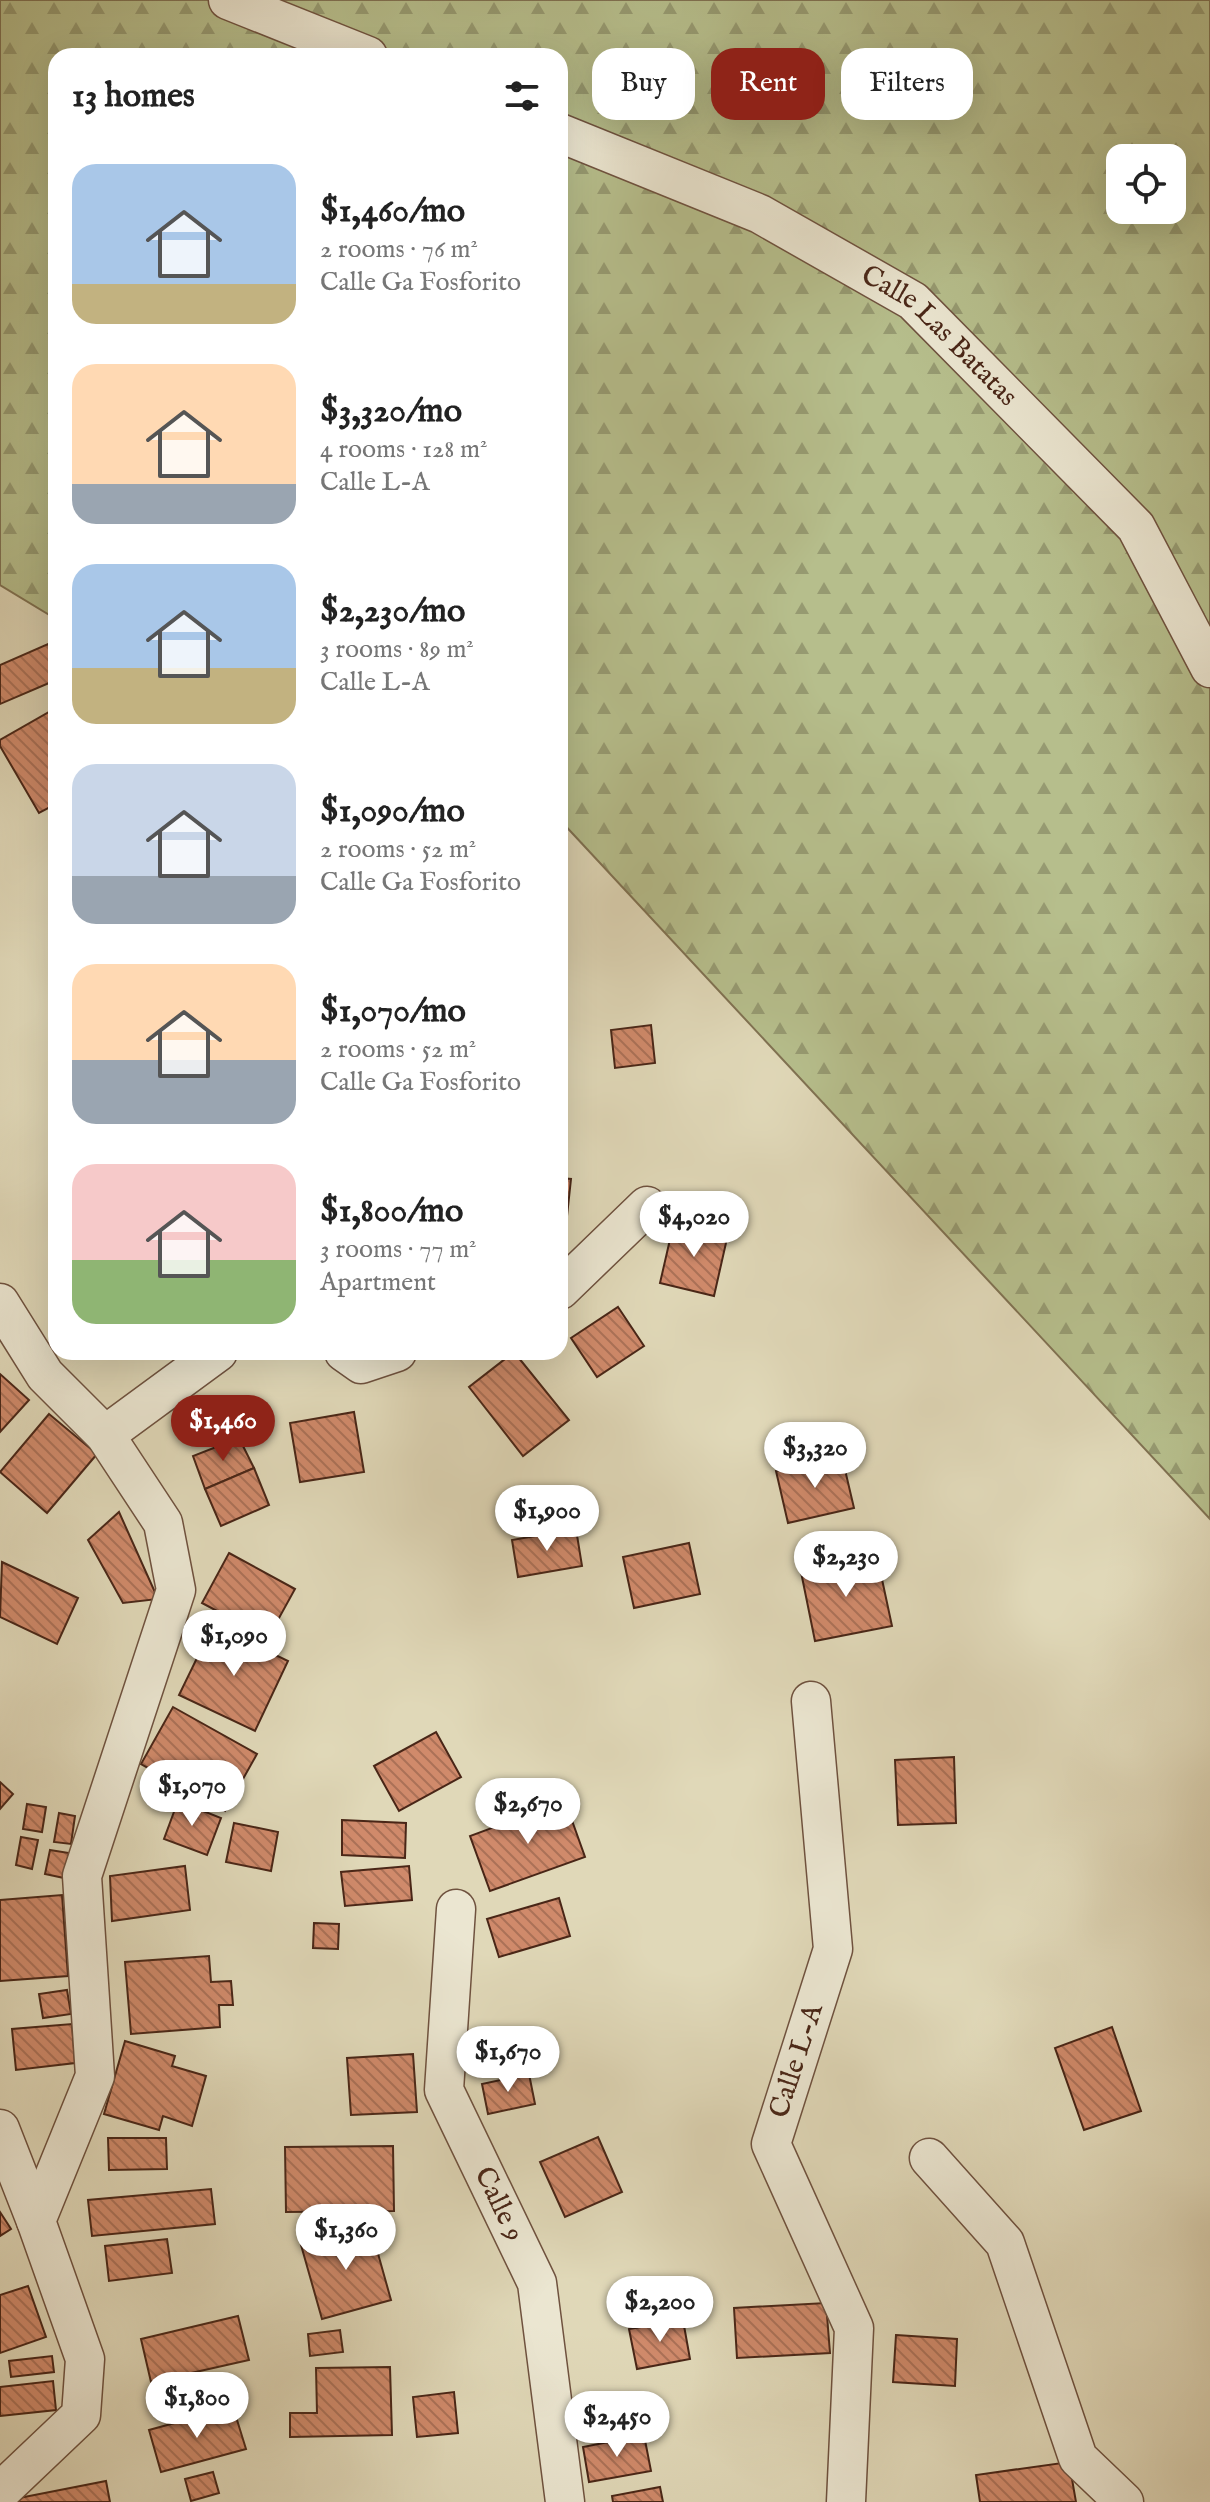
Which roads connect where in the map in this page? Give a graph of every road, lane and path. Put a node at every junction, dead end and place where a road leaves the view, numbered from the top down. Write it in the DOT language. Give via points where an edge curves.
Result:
graph roads {
  1 [pos="228,0"];
  2 [pos="348,48"];
  3 [pos="568,136"];
  4 [pos="1210,668"];
  5 [pos="647,1206"];
  6 [pos="568,1282"];
  7 [pos="0,1303"];
  8 [pos="207,1360"];
  9 [pos="105,1435"];
  10 [pos="811,1701"];
  11 [pos="456,1909"];
  12 [pos="0,2129"];
  13 [pos="929,2158"];
  14 [pos="36,2221"];
  15 [pos="0,2492"];
  16 [pos="565,2502"];
  17 [pos="846,2502"];
  18 [pos="1124,2502"];
  1 -- 2 [label="street"];
  3 -- 4 [label="street, Calle Las Batatas" via="760,214 913,301 1136,527"];
  5 -- 6 [label="street"];
  7 -- 9 [label="street" via="45,1375"];
  8 -- 9 [label="street"];
  9 -- 14 [label="street" via="163,1523 176,1590 82,1876 95,2076"];
  10 -- 17 [label="street, Calle L-A" via="833,1949 771,2144 854,2328"];
  11 -- 16 [label="street, Calle 9" via="444,2090 537,2283"];
  12 -- 14 [label="street"];
  13 -- 18 [label="street" via="1005,2243 1078,2458"];
  14 -- 15 [label="street" via="85,2359 81,2415"];
}
